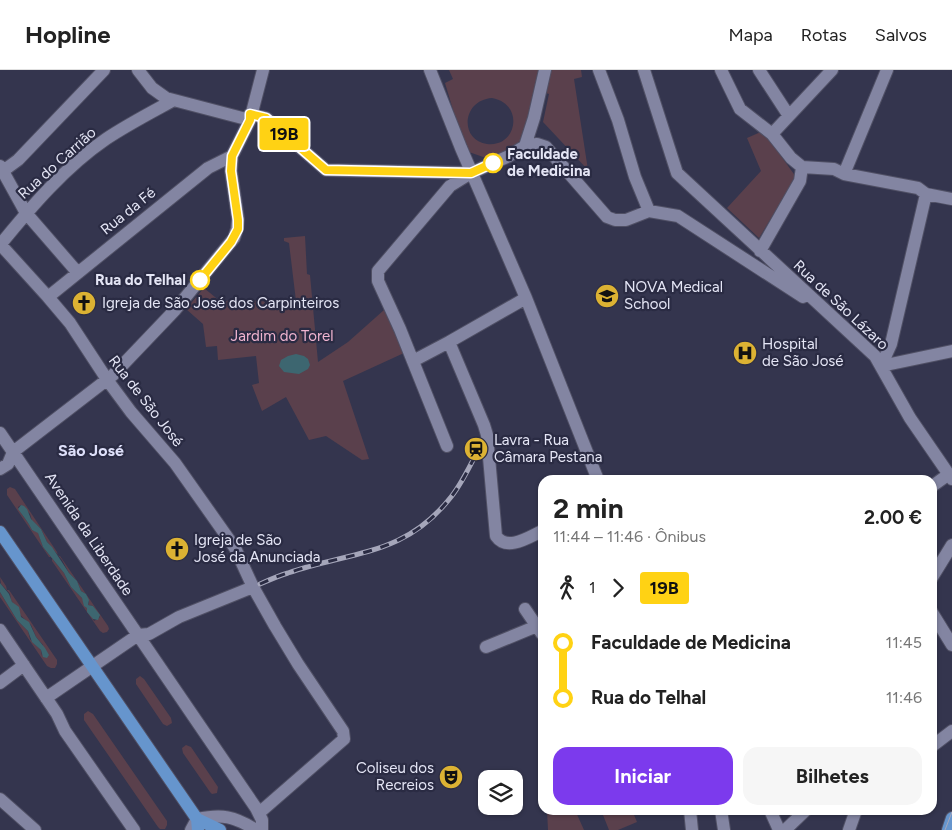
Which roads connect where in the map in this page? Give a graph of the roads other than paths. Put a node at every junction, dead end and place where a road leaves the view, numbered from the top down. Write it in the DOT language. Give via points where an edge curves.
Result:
graph roads {
  1 [pos="104,70"];
  2 [pos="138,70"];
  3 [pos="263,70"];
  4 [pos="430,70"];
  5 [pos="545,70"];
  6 [pos="599,70"];
  7 [pos="644,70"];
  8 [pos="721,70"];
  9 [pos="759,70"];
  10 [pos="832,70"];
  11 [pos="887,70"];
  12 [pos="172,101"];
  13 [pos="789,116"];
  14 [pos="250,117"];
  15 [pos="772,134"];
  16 [pos="525,146"];
  17 [pos="461,148"];
  18 [pos="232,156"];
  19 [pos="493,163"];
  20 [pos="802,167"];
  21 [pos="1,168"];
  22 [pos="471,173"];
  23 [pos="844,174"];
  24 [pos="926,194"];
  25 [pos="952,199"];
  26 [pos="649,211"];
  27 [pos="26,213"];
  28 [pos="0,244"];
  29 [pos="760,251"];
  30 [pos="78,273"];
  31 [pos="48,297"];
  32 [pos="526,298"];
  33 [pos="828,313"];
  34 [pos="449,342"];
  35 [pos="952,351"];
  36 [pos="413,361"];
  37 [pos="881,366"];
  38 [pos="108,381"];
  39 [pos="0,433"];
  40 [pos="447,446"];
  41 [pos="6,452"];
  42 [pos="0,469"];
  43 [pos="596,475"];
  44 [pos="950,477"];
  45 [pos="937,484"];
  46 [pos="0,532"];
  47 [pos="538,533"];
  48 [pos="952,545"];
  49 [pos="937,569"];
  50 [pos="253,587"];
  51 [pos="525,610"];
  52 [pos="937,621"];
  53 [pos="538,627"];
  54 [pos="0,630"];
  55 [pos="538,631"];
  56 [pos="138,635"];
  57 [pos="952,645"];
  58 [pos="486,647"];
  59 [pos="24,665"];
  60 [pos="92,666"];
  61 [pos="0,683"];
  62 [pos="46,698"];
  63 [pos="952,731"];
  64 [pos="937,742"];
  65 [pos="0,799"];
  66 [pos="259,813"];
  67 [pos="690,815"];
  68 [pos="722,815"];
  69 [pos="772,815"];
  70 [pos="801,815"];
  71 [pos="854,815"];
  72 [pos="952,818"];
  73 [pos="195,826"];
  74 [pos="35,830"];
  75 [pos="134,830"];
  76 [pos="220,830"];
  77 [pos="256,830"];
  78 [pos="262,830"];
  79 [pos="692,830"];
  80 [pos="724,830"];
  81 [pos="779,830"];
  82 [pos="785,830"];
  83 [pos="849,830"];
  84 [pos="948,830"];
  1 -- 21 [label="street" via="18,160"];
  2 -- 12 [label="street" via="155,91"];
  3 -- 14 [label="street"];
  4 -- 17 [label="street"];
  5 -- 16 [label="street"];
  6 -- 26 [label="street"];
  7 -- 29 [label="street, Rua de São Lázaro" via="676,173"];
  8 -- 15 [label="street" via="740,109"];
  9 -- 13 [label="street"];
  10 -- 13 [label="street"];
  11 -- 23 [label="street"];
  12 -- 14 [label="street"];
  12 -- 27 [label="street, Rua do Carrião" via="104,140 64,174"];
  13 -- 15 [label="street"];
  14 -- 18 [label="street"];
  14 -- 22 [label="street" via="266,118 326,170"];
  15 -- 20 [label="street"];
  16 -- 19 [label="street"];
  16 -- 26 [label="street" via="537,144 546,147 607,217 626,220"];
  17 -- 19 [label="street" via="477,159"];
  17 -- 22 [label="street"];
  18 -- 30 [label="street, Rua da Fé" via="208,168"];
  18 -- 38 [label="street" via="238,220 234,238 175,310"];
  19 -- 22 [label="street"];
  20 -- 23 [label="street" via="834,169"];
  20 -- 29 [label="street" via="800,181"];
  21 -- 27 [label="street"];
  22 -- 32 [label="street"];
  22 -- 36 [label="street" via="450,186 378,271 378,280"];
  23 -- 24 [label="street" via="918,188"];
  24 -- 25 [label="street"];
  24 -- 37 [label="street" via="891,344"];
  26 -- 33 [label="street" via="683,219"];
  27 -- 28 [label="street, Rua do Carrião"];
  27 -- 30 [label="street"];
  28 -- 31 [label="street, Rua de São José"];
  29 -- 33 [label="street, Rua de São Lázaro"];
  30 -- 31 [label="street, Rua da Fé"];
  31 -- 38 [label="street, Rua de São José" via="70,323"];
  32 -- 34 [label="street"];
  32 -- 43 [label="street"];
  33 -- 37 [label="street, Rua de São Lázaro" via="875,356"];
  34 -- 36 [label="street"];
  34 -- 47 [label="street" via="487,435 496,536 506,544"];
  35 -- 37 [label="street"];
  36 -- 40 [label="street"];
  37 -- 44 [label="street, Rua de São Lázaro" via="910,418"];
  38 -- 41 [label="street"];
  38 -- 50 [label="street, Rua de São José" via="175,463 235,548"];
  39 -- 41 [label="street, Avenida da Liberdade"];
  41 -- 42 [label="street" via="8,464"];
  41 -- 56 [label="street, Avenida da Liberdade"];
  44 -- 45 [label="street"];
  46 -- 60 [label="main road"];
  48 -- 49 [label="street"];
  50 -- 56 [label="street" via="179,617 150,634"];
  50 -- 66 [label="street, Rua de São José" via="298,664 343,731 344,739"];
  51 -- 53 [label="street"];
  52 -- 57 [label="street"];
  54 -- 59 [label="street"];
  55 -- 58 [label="street"];
  56 -- 60 [label="street"];
  56 -- 66 [label="street, Avenida da Liberdade"];
  59 -- 61 [label="street"];
  59 -- 62 [label="street"];
  60 -- 62 [label="street"];
  60 -- 73 [label="main road"];
  62 -- 75 [label="street"];
  63 -- 64 [label="street"];
  65 -- 74 [label="street"];
  66 -- 78 [label="street"];
  67 -- 79 [label="street"];
  68 -- 80 [label="street"];
  69 -- 81 [label="street"];
  70 -- 82 [label="street"];
  71 -- 83 [label="street"];
  72 -- 84 [label="main road"];
  73 -- 76 [label="main road"];
  73 -- 77 [label="street" via="213,816 225,816"];
}
